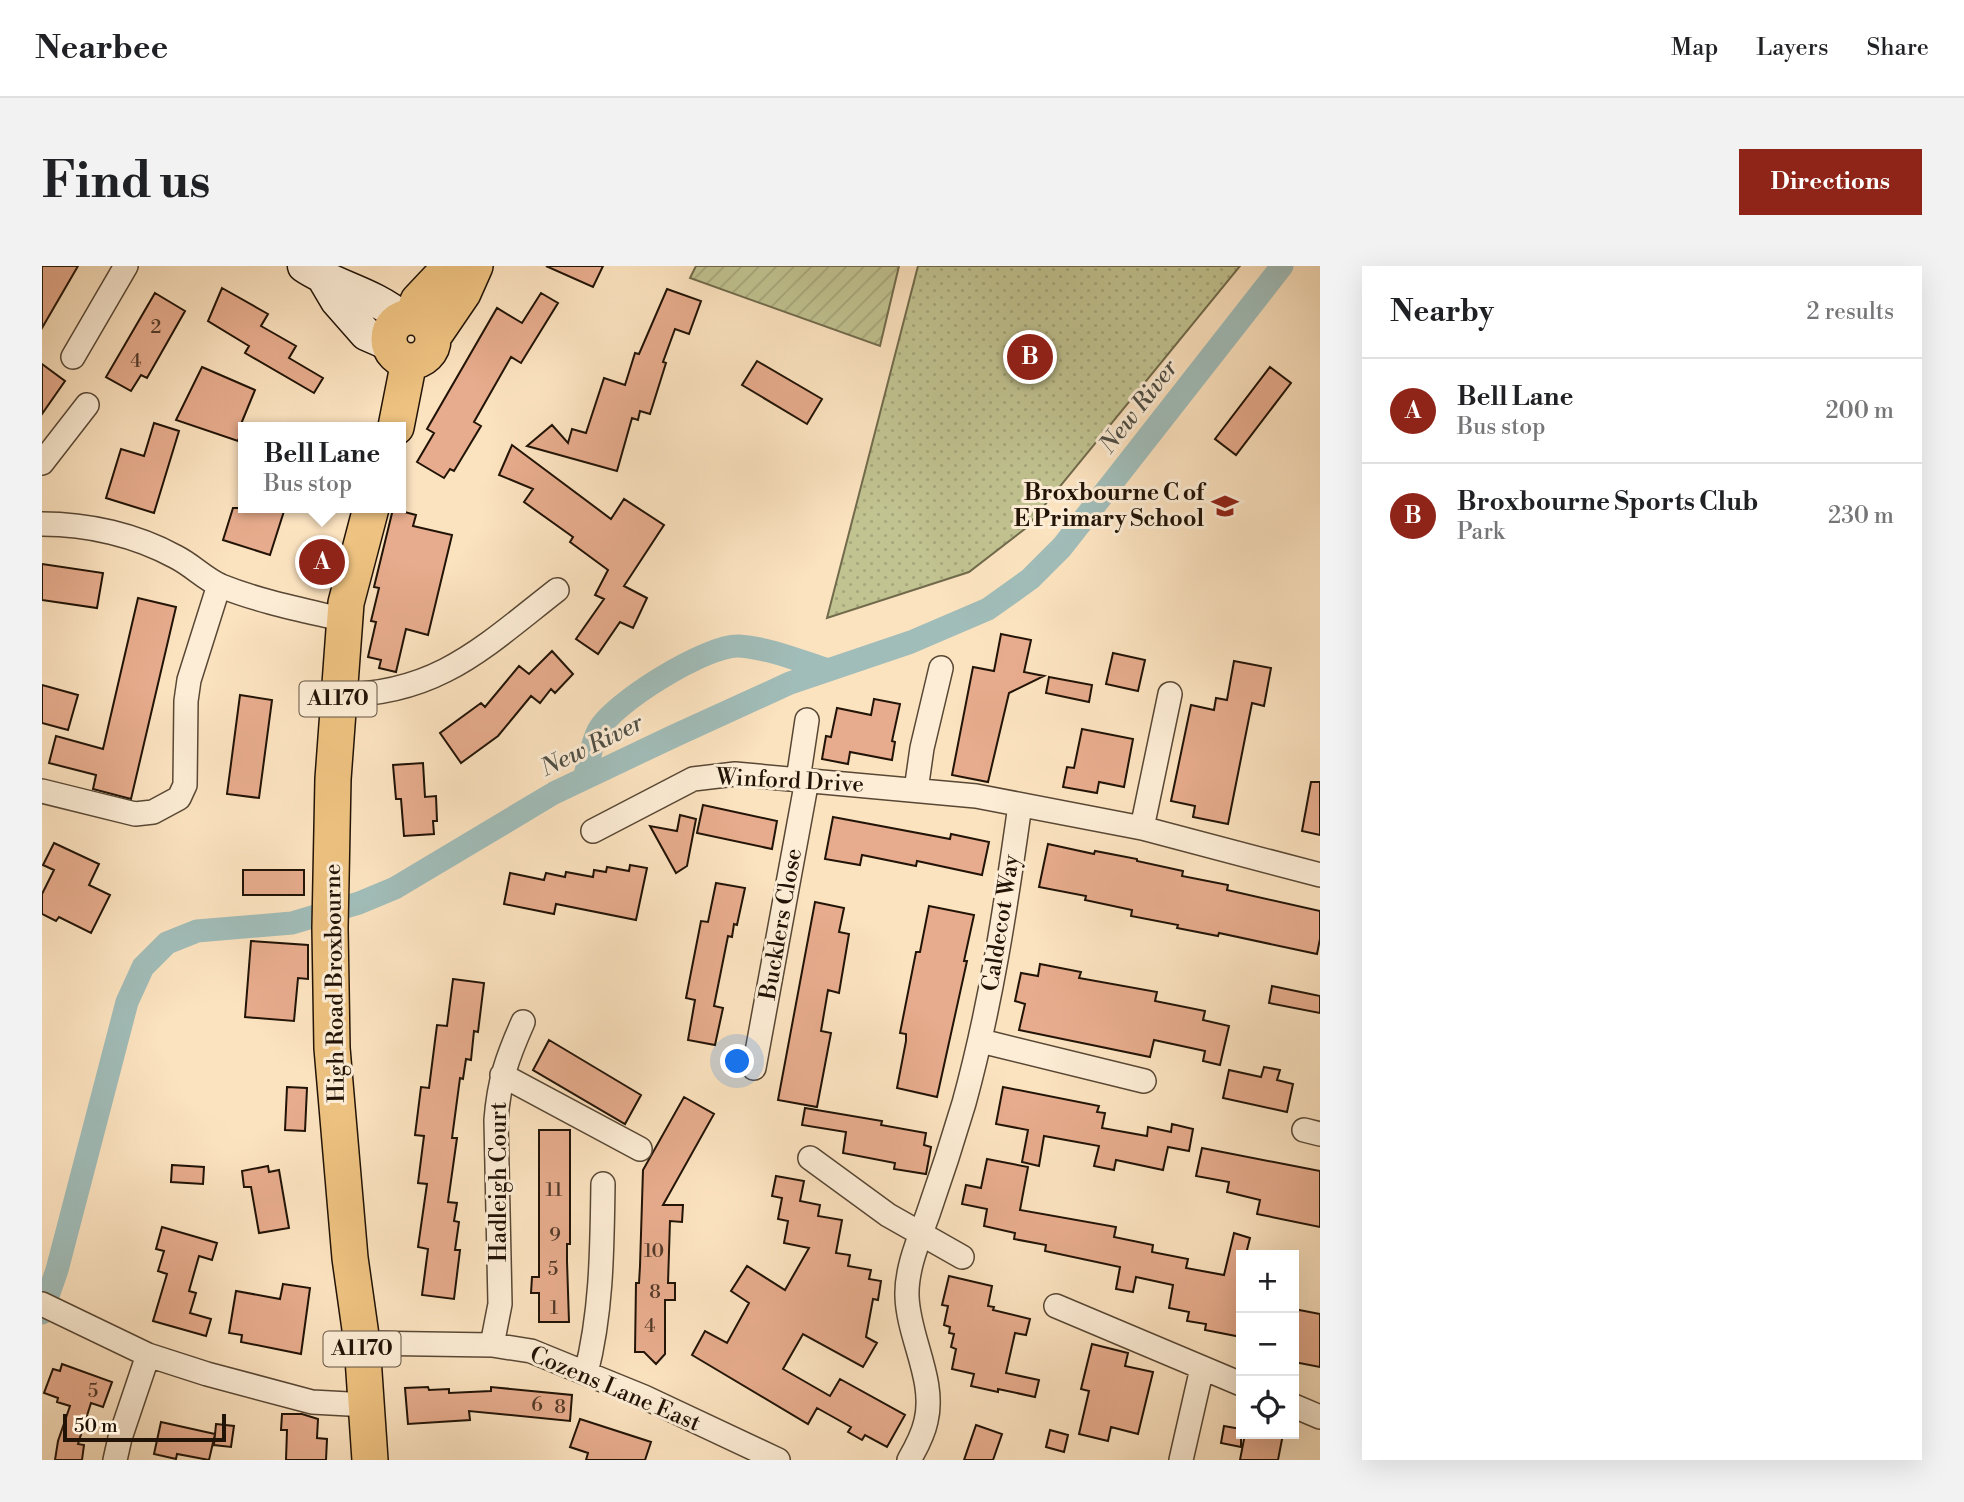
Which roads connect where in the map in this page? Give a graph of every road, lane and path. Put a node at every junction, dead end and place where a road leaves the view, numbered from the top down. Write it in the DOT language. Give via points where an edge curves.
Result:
graph roads {
  1 [pos="125,266"];
  2 [pos="451,266"];
  3 [pos="475,266"];
  4 [pos="314,273"];
  5 [pos="409,336"];
  6 [pos="73,357"];
  7 [pos="87,405"];
  8 [pos="397,422"];
  9 [pos="42,463"];
  10 [pos="370,513"];
  11 [pos="42,524"];
  12 [pos="219,585"];
  13 [pos="557,590"];
  14 [pos="345,620"];
  15 [pos="941,668"];
  16 [pos="1170,694"];
  17 [pos="338,695"];
  18 [pos="807,720"];
  19 [pos="803,780"];
  20 [pos="916,790"];
  21 [pos="42,791"];
  22 [pos="1020,805"];
  23 [pos="1142,828"];
  24 [pos="593,831"];
  25 [pos="1320,875"];
  26 [pos="523,1023"];
  27 [pos="981,1041"];
  28 [pos="754,1068"];
  29 [pos="502,1075"];
  30 [pos="1144,1081"];
  31 [pos="640,1149"];
  32 [pos="810,1158"];
  33 [pos="603,1184"];
  34 [pos="921,1233"];
  35 [pos="962,1256"];
  36 [pos="1056,1306"];
  37 [pos="51,1307"];
  38 [pos="362,1343"];
  39 [pos="492,1345"];
  40 [pos="148,1355"];
  41 [pos="1202,1368"];
  42 [pos="586,1373"];
  43 [pos="1236,1382"];
  44 [pos="367,1405"];
  45 [pos="1299,1408"];
  46 [pos="1320,1417"];
  47 [pos="115,1460"];
  48 [pos="370,1460"];
  49 [pos="778,1460"];
  50 [pos="909,1460"];
  51 [pos="1181,1460"];
  1 -- 6 [label="street"];
  2 -- 5 [label="main road" via="418,301"];
  3 -- 5 [label="main road" via="463,293"];
  4 -- 5 [label="street" via="366,334"];
  5 -- 8 [label="main road"];
  7 -- 9 [label="street"];
  10 -- 14 [label="main road, High Road Broxbourne / A1170"];
  11 -- 12 [label="street" via="128,537 178,558"];
  12 -- 14 [label="street"];
  12 -- 21 [label="street" via="189,680 185,785 179,798 153,812 135,814"];
  13 -- 17 [label="street" via="465,660 433,677 405,687"];
  14 -- 17 [label="main road, High Road Broxbourne / A1170"];
  15 -- 20 [label="street"];
  16 -- 23 [label="street"];
  17 -- 38 [label="main road, High Road Broxbourne / A1170" via="330,928 333,1058"];
  18 -- 19 [label="street, Bucklers Close"];
  19 -- 20 [label="street, Winford Drive"];
  19 -- 24 [label="street, Winford Drive" via="708,776"];
  19 -- 28 [label="street, Bucklers Close"];
  20 -- 22 [label="street, Winford Drive"];
  22 -- 23 [label="street, Winford Drive"];
  22 -- 27 [label="street, Caldecot Way"];
  23 -- 25 [label="street, Winford Drive"];
  26 -- 29 [label="street, Hadleigh Court"];
  27 -- 30 [label="street"];
  27 -- 34 [label="street, Caldecot Way"];
  29 -- 31 [label="street"];
  29 -- 39 [label="street, Hadleigh Court" via="496,1120 500,1304"];
  32 -- 34 [label="street" via="888,1215"];
  33 -- 42 [label="street" via="599,1304"];
  34 -- 35 [label="street"];
  34 -- 50 [label="street, Caldecot Way" via="907,1296 928,1407"];
  36 -- 41 [label="street"];
  37 -- 40 [label="street"];
  38 -- 39 [label="street, Cozens Lane East"];
  38 -- 44 [label="main road, High Road Broxbourne / A1170"];
  39 -- 42 [label="street, Cozens Lane East" via="531,1352"];
  40 -- 44 [label="street" via="312,1402"];
  40 -- 47 [label="street"];
  41 -- 43 [label="street"];
  41 -- 51 [label="street"];
  42 -- 49 [label="street, Cozens Lane East"];
  44 -- 48 [label="main road, High Road Broxbourne / A1170"];
  45 -- 46 [label="street"];
}
